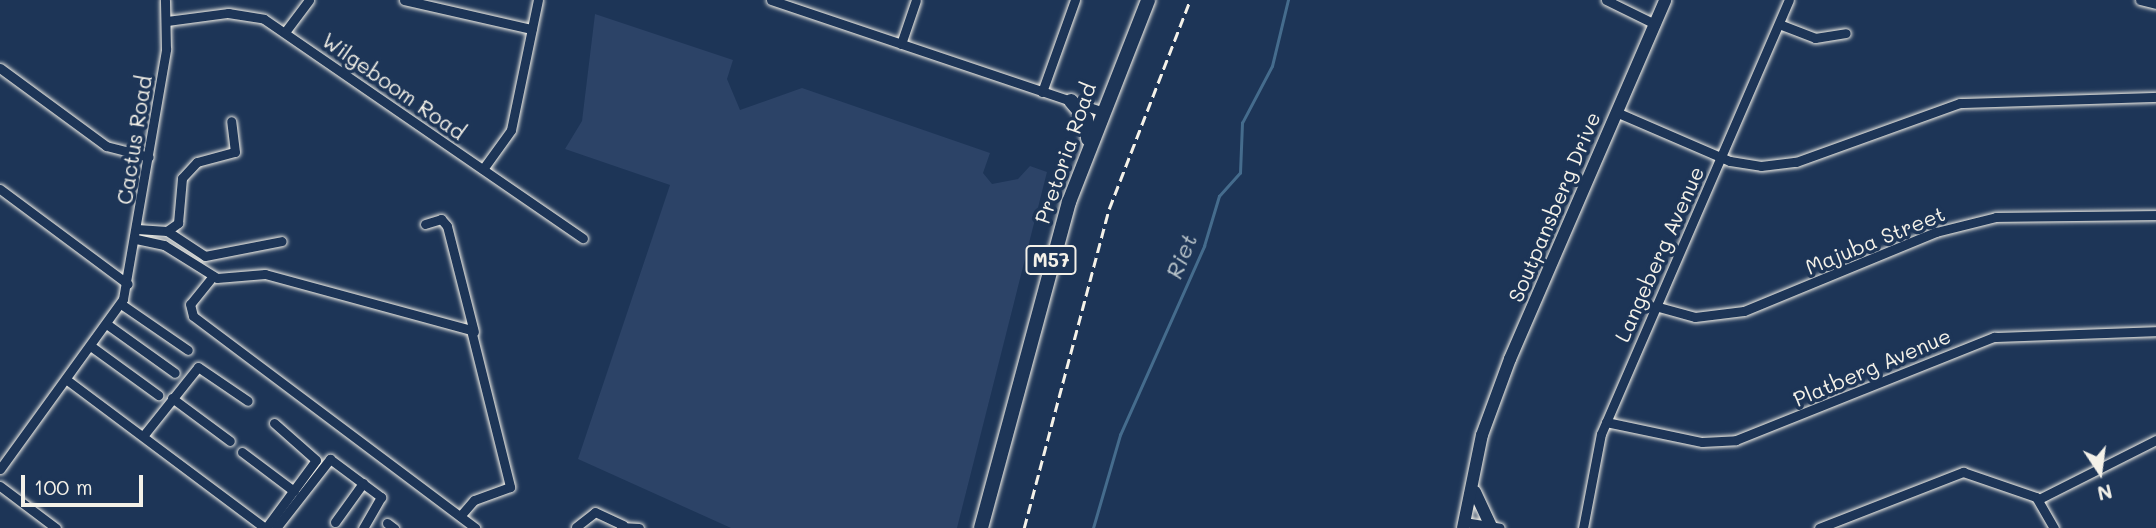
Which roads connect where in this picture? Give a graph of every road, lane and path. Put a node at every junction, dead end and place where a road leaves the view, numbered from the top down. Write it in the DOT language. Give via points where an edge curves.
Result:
graph roads {
  1 [pos="165,0"];
  2 [pos="309,0"];
  3 [pos="404,0"];
  4 [pos="538,0"];
  5 [pos="771,0"];
  6 [pos="916,0"];
  7 [pos="1075,0"];
  8 [pos="1147,0"];
  9 [pos="1606,0"];
  10 [pos="1665,0"];
  11 [pos="1789,0"];
  12 [pos="2140,0"];
  13 [pos="2156,4"];
  14 [pos="167,21"];
  15 [pos="1655,24"];
  16 [pos="1779,24"];
  17 [pos="532,29"];
  18 [pos="285,32"];
  19 [pos="1846,33"];
  20 [pos="901,44"];
  21 [pos="0,68"];
  22 [pos="1042,92"];
  23 [pos="2156,97"];
  24 [pos="1072,101"];
  25 [pos="1101,111"];
  26 [pos="1616,112"];
  27 [pos="231,121"];
  28 [pos="1088,148"];
  29 [pos="149,157"];
  30 [pos="1721,158"];
  31 [pos="483,169"];
  32 [pos="0,189"];
  33 [pos="2156,215"];
  34 [pos="425,224"];
  35 [pos="137,229"];
  36 [pos="167,231"];
  37 [pos="583,238"];
  38 [pos="136,240"];
  39 [pos="282,241"];
  40 [pos="213,276"];
  41 [pos="128,284"];
  42 [pos="121,304"];
  43 [pos="1655,306"];
  44 [pos="108,325"];
  45 [pos="2156,331"];
  46 [pos="475,334"];
  47 [pos="92,347"];
  48 [pos="188,350"];
  49 [pos="175,373"];
  50 [pos="67,380"];
  51 [pos="158,395"];
  52 [pos="172,398"];
  53 [pos="248,401"];
  54 [pos="274,422"];
  55 [pos="1606,422"];
  56 [pos="1485,432"];
  57 [pos="143,436"];
  58 [pos="2156,440"];
  59 [pos="230,441"];
  60 [pos="242,452"];
  61 [pos="0,469"];
  62 [pos="363,483"];
  63 [pos="0,486"];
  64 [pos="294,491"];
  65 [pos="1475,492"];
  66 [pos="2039,499"];
  67 [pos="460,516"];
  68 [pos="335,522"];
  69 [pos="1467,525"];
  70 [pos="576,527"];
  71 [pos="621,527"];
  72 [pos="1496,527"];
  73 [pos="56,528"];
  74 [pos="265,528"];
  75 [pos="276,528"];
  76 [pos="363,528"];
  77 [pos="475,528"];
  78 [pos="639,528"];
  79 [pos="981,528"];
  80 [pos="1583,528"];
  81 [pos="1819,528"];
  82 [pos="2054,528"];
  1 -- 14 [label="street, Cactus Road"];
  2 -- 18 [label="street"];
  3 -- 17 [label="street"];
  4 -- 17 [label="street"];
  5 -- 20 [label="street"];
  6 -- 20 [label="street"];
  7 -- 22 [label="street"];
  8 -- 25 [label="main road, Pretoria Road / M57"];
  9 -- 15 [label="street"];
  10 -- 15 [label="street, Soutpansberg Drive"];
  11 -- 16 [label="street, Langeberg Avenue"];
  12 -- 13 [label="street"];
  14 -- 18 [label="street, Wilgeboom Road" via="243,13"];
  14 -- 29 [label="street, Cactus Road"];
  15 -- 26 [label="street, Soutpansberg Drive"];
  16 -- 19 [label="street" via="1815,38"];
  16 -- 30 [label="street, Langeberg Avenue"];
  17 -- 31 [label="street" via="509,136"];
  18 -- 31 [label="street, Wilgeboom Road"];
  20 -- 22 [label="street"];
  21 -- 29 [label="street" via="106,146"];
  22 -- 24 [label="street"];
  23 -- 30 [label="street" via="1969,102 1913,115 1796,162 1761,166"];
  24 -- 25 [label="street"];
  24 -- 28 [label="main road" via="1086,119"];
  25 -- 28 [label="main road, Pretoria Road / M57"];
  26 -- 30 [label="street"];
  26 -- 56 [label="street, Soutpansberg Drive"];
  27 -- 36 [label="street" via="235,152 188,169 178,189 180,220"];
  28 -- 79 [label="main road, Pretoria Road / M57"];
  29 -- 35 [label="street, Cactus Road"];
  30 -- 43 [label="street, Langeberg Avenue"];
  31 -- 37 [label="street, Wilgeboom Road"];
  32 -- 41 [label="street"];
  33 -- 43 [label="street, Majuba Street" via="1996,217 1936,232 1744,311 1695,317"];
  34 -- 46 [label="street" via="441,219 447,226"];
  35 -- 36 [label="street"];
  35 -- 38 [label="street, Cactus Road"];
  36 -- 39 [label="street" via="205,256"];
  38 -- 40 [label="street" via="164,245"];
  38 -- 41 [label="street, Cactus Road"];
  40 -- 46 [label="street" via="265,274 453,321"];
  40 -- 67 [label="street" via="190,304 193,316"];
  41 -- 42 [label="street, Cactus Road"];
  42 -- 44 [label="street, Cactus Road"];
  42 -- 48 [label="street"];
  43 -- 55 [label="street, Langeberg Avenue"];
  44 -- 47 [label="street, Cactus Road"];
  44 -- 49 [label="street"];
  45 -- 55 [label="street, Platberg Avenue" via="1994,337 1736,440 1692,441"];
  46 -- 67 [label="street" via="510,487 474,500"];
  47 -- 50 [label="street, Cactus Road"];
  47 -- 51 [label="street"];
  50 -- 57 [label="street"];
  50 -- 61 [label="street, Cactus Road"];
  52 -- 53 [label="street" via="198,367"];
  52 -- 57 [label="street"];
  52 -- 59 [label="street"];
  54 -- 64 [label="street" via="316,458"];
  55 -- 80 [label="street, Langeberg Avenue"];
  56 -- 65 [label="street, Soutpansberg Drive"];
  56 -- 69 [label="street, Soutpansberg Drive"];
  57 -- 74 [label="street"];
  58 -- 66 [label="street"];
  60 -- 64 [label="street"];
  62 -- 68 [label="street"];
  62 -- 75 [label="street" via="328,460"];
  62 -- 76 [label="street" via="382,499"];
  63 -- 73 [label="street"];
  64 -- 74 [label="street"];
  65 -- 69 [label="street, Soutpansberg Drive"];
  65 -- 72 [label="street"];
  66 -- 81 [label="street" via="1985,476 1955,473"];
  66 -- 82 [label="street"];
  67 -- 77 [label="street"];
  69 -- 72 [label="street"];
  70 -- 71 [label="street" via="595,512"];
  71 -- 78 [label="street"];
}
